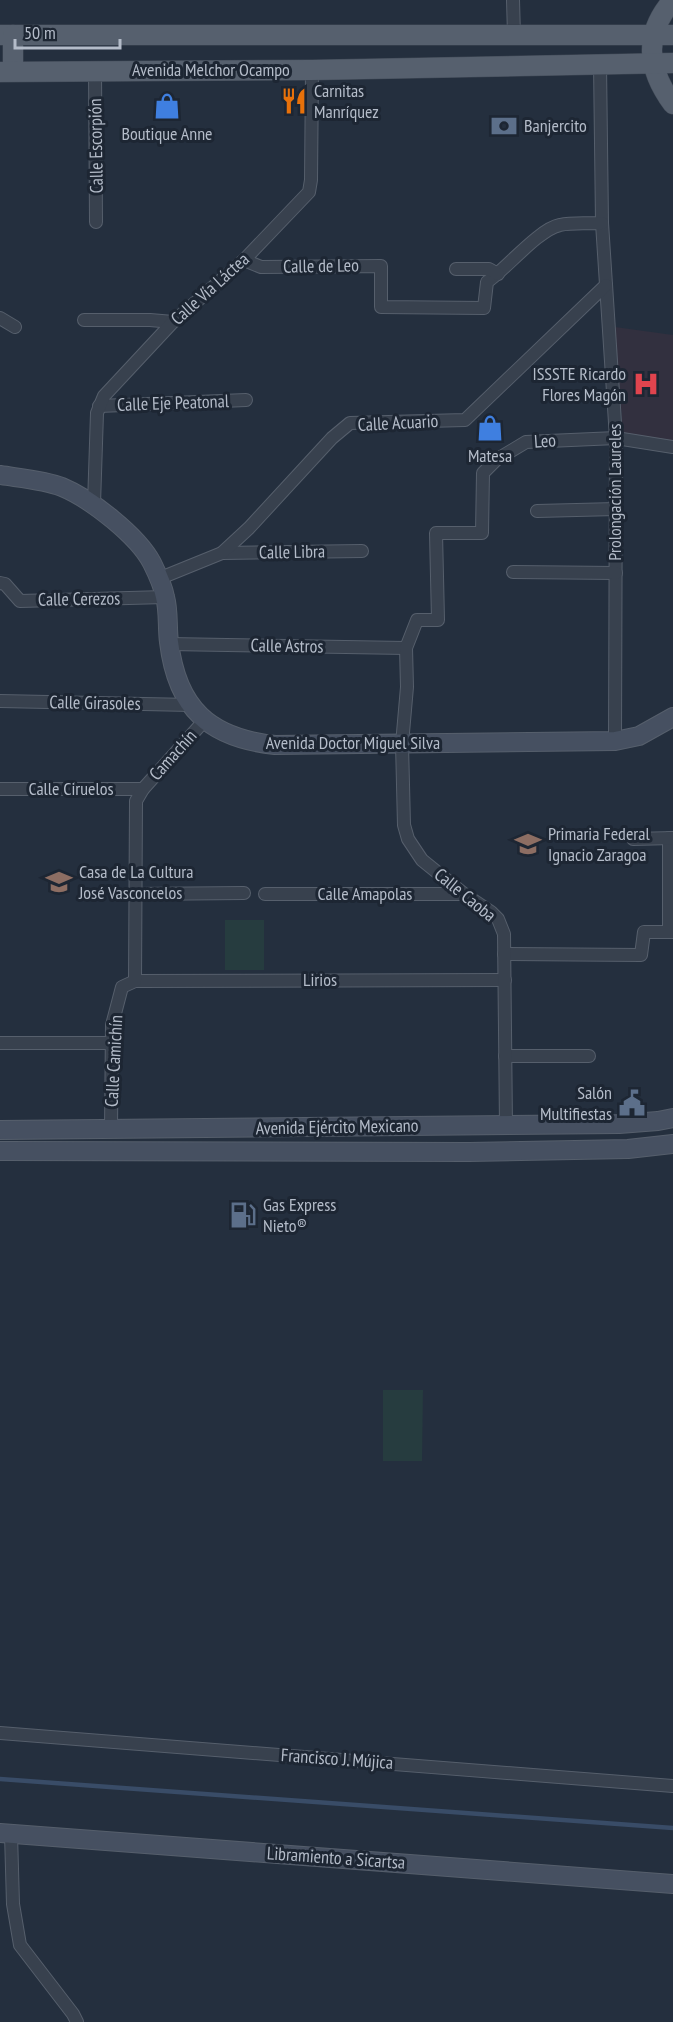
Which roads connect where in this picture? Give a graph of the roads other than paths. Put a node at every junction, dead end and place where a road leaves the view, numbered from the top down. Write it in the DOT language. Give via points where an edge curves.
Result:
graph roads {
  1 [pos="513,0"];
  2 [pos="673,0"];
  3 [pos="6,35"];
  4 [pos="455,35"];
  5 [pos="514,35"];
  6 [pos="663,35"];
  7 [pos="653,63"];
  8 [pos="673,63"];
  9 [pos="600,64"];
  10 [pos="455,67"];
  11 [pos="312,70"];
  12 [pos="7,71"];
  13 [pos="95,71"];
  14 [pos="673,104"];
  15 [pos="96,222"];
  16 [pos="602,223"];
  17 [pos="244,260"];
  18 [pos="456,269"];
  19 [pos="498,274"];
  20 [pos="606,285"];
  21 [pos="0,318"];
  22 [pos="84,320"];
  23 [pos="173,322"];
  24 [pos="15,327"];
  25 [pos="246,400"];
  26 [pos="99,406"];
  27 [pos="616,438"];
  28 [pos="673,447"];
  29 [pos="0,475"];
  30 [pos="94,504"];
  31 [pos="616,509"];
  32 [pos="537,511"];
  33 [pos="362,551"];
  34 [pos="222,553"];
  35 [pos="513,572"];
  36 [pos="616,573"];
  37 [pos="158,579"];
  38 [pos="0,583"];
  39 [pos="165,597"];
  40 [pos="169,644"];
  41 [pos="406,648"];
  42 [pos="0,701"];
  43 [pos="191,705"];
  44 [pos="673,717"];
  45 [pos="204,721"];
  46 [pos="615,741"];
  47 [pos="402,744"];
  48 [pos="0,789"];
  49 [pos="143,789"];
  50 [pos="671,838"];
  51 [pos="633,839"];
  52 [pos="244,893"];
  53 [pos="135,894"];
  54 [pos="266,894"];
  55 [pos="465,894"];
  56 [pos="671,932"];
  57 [pos="504,954"];
  58 [pos="505,980"];
  59 [pos="135,981"];
  60 [pos="0,1042"];
  61 [pos="112,1043"];
  62 [pos="505,1056"];
  63 [pos="590,1056"];
  64 [pos="673,1118"];
  65 [pos="640,1123"];
  66 [pos="588,1125"];
  67 [pos="506,1126"];
  68 [pos="111,1128"];
  69 [pos="312,1128"];
  70 [pos="0,1130"];
  71 [pos="673,1144"];
  72 [pos="643,1148"];
  73 [pos="588,1150"];
  74 [pos="0,1151"];
  75 [pos="312,1152"];
  76 [pos="0,1733"];
  77 [pos="673,1786"];
  78 [pos="5,1834"];
  79 [pos="673,1884"];
  80 [pos="77,2022"];
  1 -- 5 [label="street"];
  2 -- 6 [label="main road" via="659,21"];
  3 -- 4 [label="main road, Avenida Melchor Ocampo"];
  3 -- 12 [label="main road"];
  4 -- 5 [label="main road, Avenida Melchor Ocampo"];
  4 -- 10 [label="main road"];
  5 -- 6 [label="main road, Avenida Melchor Ocampo"];
  6 -- 7 [label="main road" via="652,49"];
  7 -- 8 [label="main road, Avenida Melchor Ocampo"];
  7 -- 9 [label="main road, Avenida Melchor Ocampo"];
  7 -- 14 [label="main road" via="661,87"];
  9 -- 10 [label="main road, Avenida Melchor Ocampo"];
  9 -- 16 [label="street, Prolongación Laureles"];
  10 -- 11 [label="main road, Avenida Melchor Ocampo"];
  11 -- 13 [label="main road, Avenida Melchor Ocampo"];
  11 -- 17 [label="street, Calle Vía Láctea" via="309,192"];
  12 -- 13 [label="main road, Avenida Melchor Ocampo"];
  13 -- 15 [label="street, Calle Escorpión"];
  16 -- 19 [label="street, Calle de Leo" via="558,225"];
  16 -- 20 [label="street, Prolongación Laureles"];
  17 -- 19 [label="street, Calle de Leo" via="261,267 381,266 381,307 484,308 487,282"];
  17 -- 23 [label="street, Calle Vía Láctea"];
  18 -- 19 [label="street" via="489,269"];
  20 -- 27 [label="street, Prolongación Laureles"];
  20 -- 34 [label="street, Calle Acuario" via="465,420 350,423"];
  21 -- 24 [label="street"];
  22 -- 23 [label="street"];
  23 -- 26 [label="street, Calle Vía Láctea" via="114,384"];
  25 -- 26 [label="street, Calle Eje Peatonal"];
  26 -- 30 [label="street, Calle Vía Láctea"];
  27 -- 28 [label="street, Leo"];
  27 -- 31 [label="street, Prolongación Laureles"];
  27 -- 41 [label="street, Leo" via="526,442 496,460 483,473 482,533 436,533 438,620 417,621"];
  29 -- 30 [label="street, Avenida Doctor Miguel Silva" via="61,486"];
  30 -- 37 [label="street, Avenida Doctor Miguel Silva" via="140,547"];
  31 -- 32 [label="street"];
  31 -- 36 [label="street, Prolongación Laureles"];
  33 -- 34 [label="street, Calle Libra"];
  34 -- 37 [label="street, Calle Acuario"];
  35 -- 36 [label="street"];
  36 -- 46 [label="street, Prolongación Laureles"];
  37 -- 39 [label="street, Avenida Doctor Miguel Silva"];
  38 -- 39 [label="street, Calle Cerezos" via="20,601"];
  39 -- 40 [label="street, Avenida Doctor Miguel Silva"];
  40 -- 41 [label="street, Calle Astros"];
  40 -- 43 [label="street, Avenida Doctor Miguel Silva" via="179,685"];
  41 -- 47 [label="street, Calle Caoba"];
  42 -- 43 [label="street, Calle Girasoles"];
  43 -- 45 [label="street, Avenida Doctor Miguel Silva"];
  44 -- 46 [label="street, Avenida Doctor Miguel Silva" via="639,736"];
  45 -- 47 [label="street, Avenida Doctor Miguel Silva" via="228,735 275,745"];
  45 -- 49 [label="street, Camachín"];
  46 -- 47 [label="street, Avenida Doctor Miguel Silva"];
  47 -- 55 [label="street, Calle Caoba" via="402,801 408,839 423,860"];
  48 -- 49 [label="street, Calle Ciruelos"];
  49 -- 53 [label="street" via="135,808"];
  50 -- 51 [label="street"];
  50 -- 56 [label="street"];
  52 -- 53 [label="street"];
  53 -- 59 [label="street"];
  54 -- 55 [label="street, Calle Amapolas"];
  55 -- 57 [label="street, Calle Caoba" via="498,919 504,934"];
  56 -- 57 [label="street" via="644,932 641,955"];
  57 -- 58 [label="street, Calle Caoba"];
  58 -- 59 [label="street, Lirios"];
  58 -- 62 [label="street, Calle Caoba"];
  59 -- 61 [label="street, Calle Camichín" via="122,987 112,1025"];
  60 -- 61 [label="street"];
  61 -- 68 [label="street, Calle Camichín"];
  62 -- 63 [label="street"];
  62 -- 67 [label="street, Calle Caoba"];
  64 -- 65 [label="street, Avenida Ejército Mexicano"];
  65 -- 66 [label="street, Avenida Ejército Mexicano"];
  65 -- 72 [label="street"];
  66 -- 67 [label="street, Avenida Ejército Mexicano"];
  66 -- 73 [label="street"];
  67 -- 69 [label="street, Avenida Ejército Mexicano"];
  68 -- 69 [label="street, Avenida Ejército Mexicano"];
  68 -- 70 [label="street, Avenida Ejército Mexicano"];
  69 -- 75 [label="street"];
  71 -- 72 [label="street, Avenida Ejército Mexicano"];
  72 -- 73 [label="street, Avenida Ejército Mexicano"];
  73 -- 75 [label="street, Avenida Ejército Mexicano"];
  74 -- 75 [label="street, Avenida Ejército Mexicano"];
  76 -- 77 [label="street, Francisco J. Mújica"];
  78 -- 79 [label="street, Libramiento a Sicartsa"];
  78 -- 80 [label="street" via="20,1946"];
}
